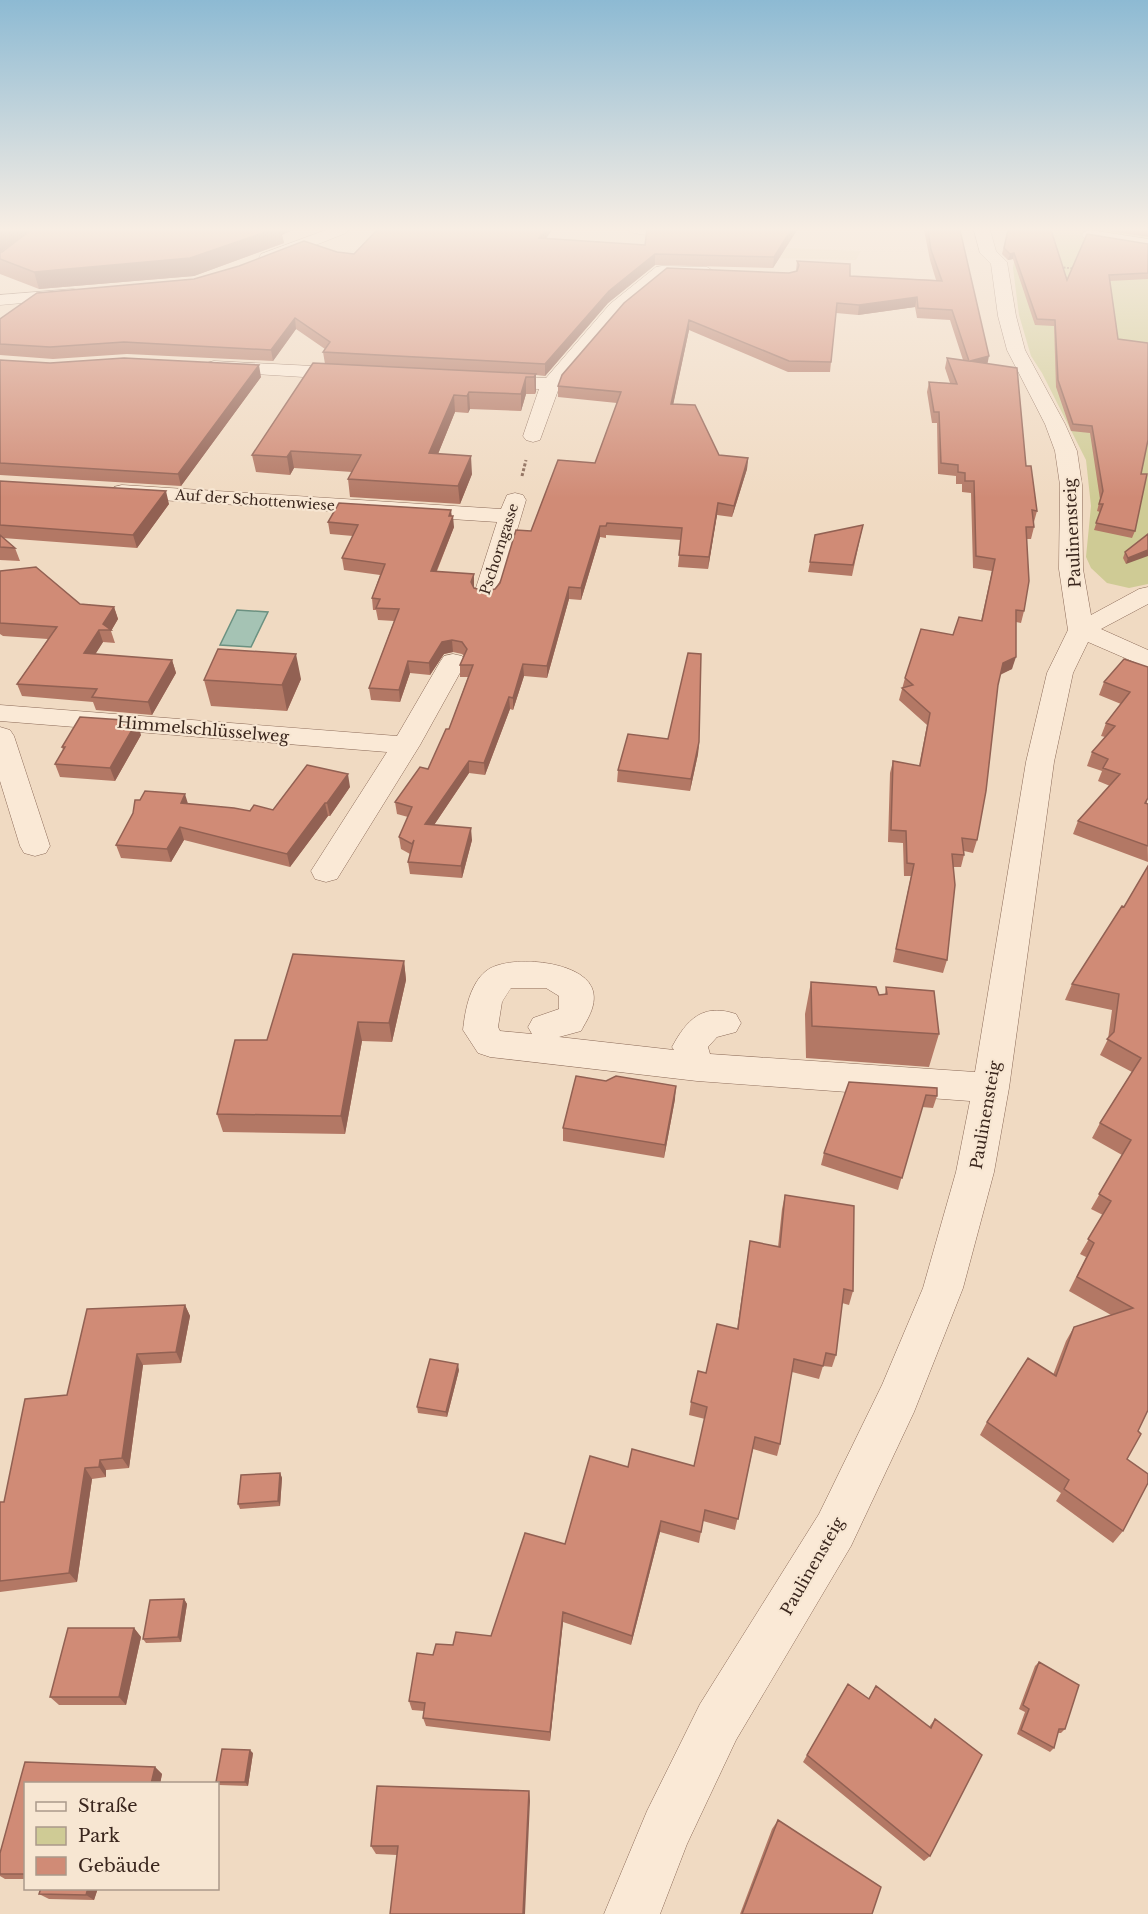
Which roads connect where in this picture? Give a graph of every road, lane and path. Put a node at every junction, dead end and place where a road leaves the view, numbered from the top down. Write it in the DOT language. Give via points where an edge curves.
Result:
graph roads {
  1 [pos="606,319"];
  2 [pos="1008,319"];
  3 [pos="197,366"];
  4 [pos="374,375"];
  5 [pos="469,380"];
  6 [pos="551,384"];
  7 [pos="533,436"];
  8 [pos="104,490"];
  9 [pos="513,508"];
  10 [pos="486,594"];
  11 [pos="1148,594"];
  12 [pos="1081,630"];
  13 [pos="1148,660"];
  14 [pos="453,662"];
  15 [pos="0,713"];
  16 [pos="0,736"];
  17 [pos="406,745"];
  18 [pos="35,846"];
  19 [pos="326,871"];
  20 [pos="724,1023"];
  21 [pos="545,1027"];
  22 [pos="697,1067"];
  23 [pos="991,1088"];
  24 [pos="632,1914"];
  1 -- 6 [label="street"];
  2 -- 12 [label="street, Paulinensteig" via="1016,350 1066,451 1071,485 1071,569"];
  3 -- 4 [label="street"];
  5 -- 6 [label="street"];
  6 -- 7 [label="street"];
  7 -- 9 [label="path, Pschorngasse"];
  8 -- 9 [label="street, Auf der Schottenwiese"];
  9 -- 10 [label="street, Pschorngasse"];
  11 -- 12 [label="street"];
  12 -- 13 [label="street"];
  12 -- 23 [label="street, Paulinensteig" via="1060,673 1040,762"];
  14 -- 17 [label="street"];
  15 -- 17 [label="street, Himmelschlüsselweg"];
  16 -- 18 [label="street"];
  17 -- 19 [label="street"];
  20 -- 22 [label="street" via="699,1029 690,1047"];
  21 -- 22 [label="street" via="569,1022 576,1009 576,990 551,976 512,974 500,978 489,992 482,1012 480,1030 490,1043"];
  22 -- 23 [label="street"];
  23 -- 24 [label="street, Paulinensteig" via="975,1172 943,1288 899,1397 835,1530 718,1722 666,1830"];
}
